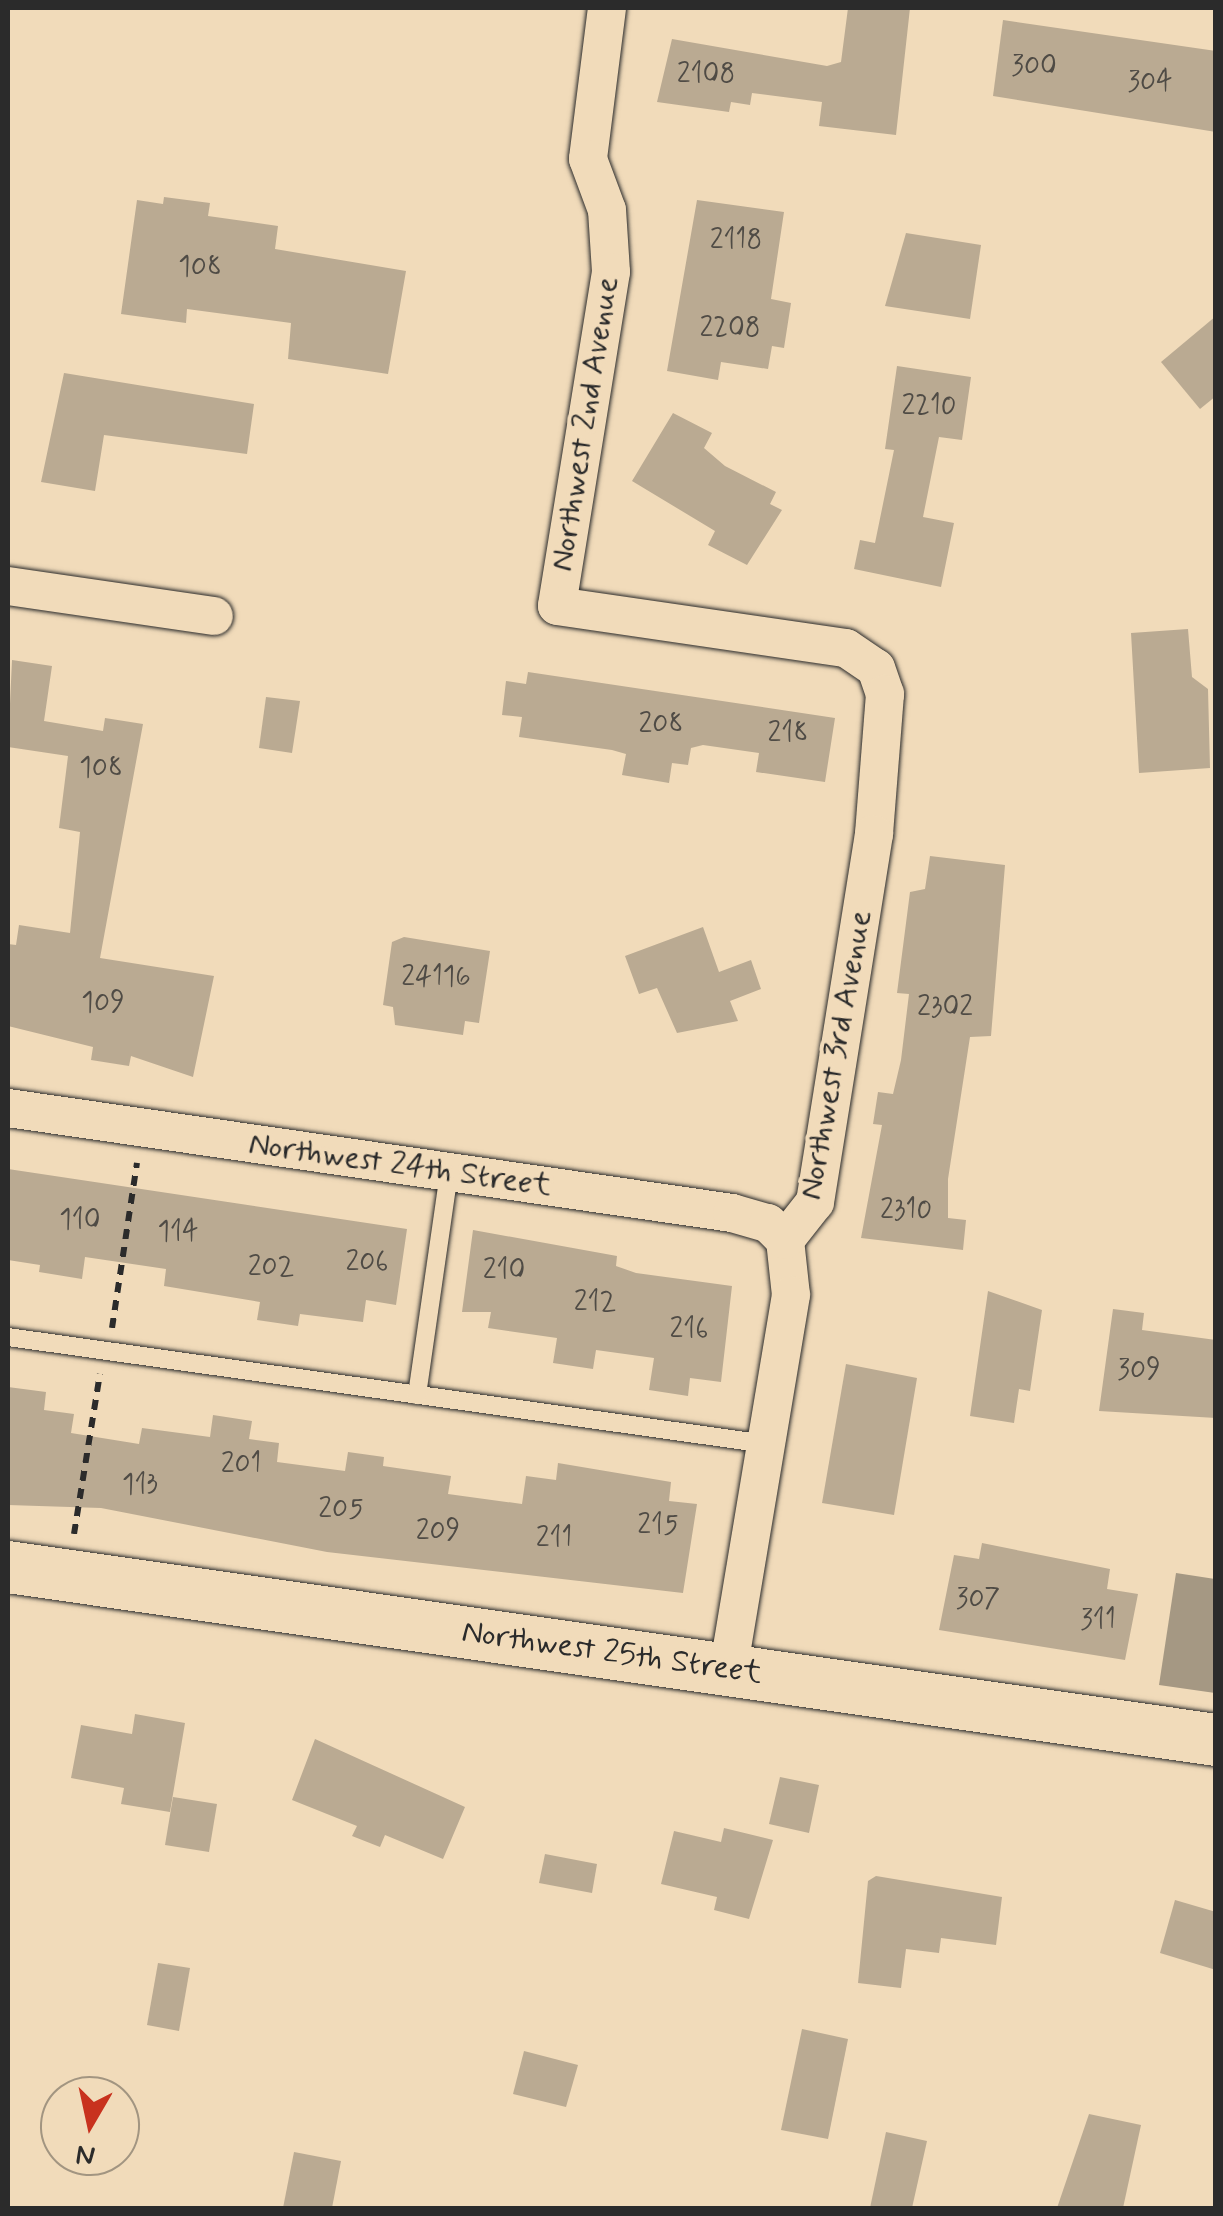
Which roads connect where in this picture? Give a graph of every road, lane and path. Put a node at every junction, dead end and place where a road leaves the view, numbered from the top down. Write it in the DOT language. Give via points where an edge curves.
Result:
graph roads {
  1 [pos="607,8"];
  2 [pos="8,586"];
  3 [pos="214,616"];
  4 [pos="876,668"];
  5 [pos="8,1108"];
  6 [pos="449,1172"];
  7 [pos="785,1240"];
  8 [pos="8,1337"];
  9 [pos="417,1395"];
  10 [pos="766,1444"];
  11 [pos="8,1567"];
  12 [pos="728,1670"];
  13 [pos="1216,1740"];
  1 -- 4 [label="street, Northwest 2nd Avenue" via="588,159 607,210 611,272 557,606 846,648"];
  2 -- 3 [label="street"];
  4 -- 7 [label="street, Northwest 3rd Avenue" via="885,694 874,834 816,1202"];
  5 -- 6 [label="street, Northwest 24th Street"];
  6 -- 7 [label="street, Northwest 24th Street" via="732,1213 768,1223"];
  6 -- 9 [label="lane"];
  7 -- 10 [label="street, Northwest 3rd Avenue" via="791,1295"];
  8 -- 9 [label="lane"];
  9 -- 10 [label="lane"];
  10 -- 12 [label="street, Northwest 3rd Avenue"];
  11 -- 12 [label="street, Northwest 25th Street"];
  12 -- 13 [label="street, Northwest 25th Street"];
}
